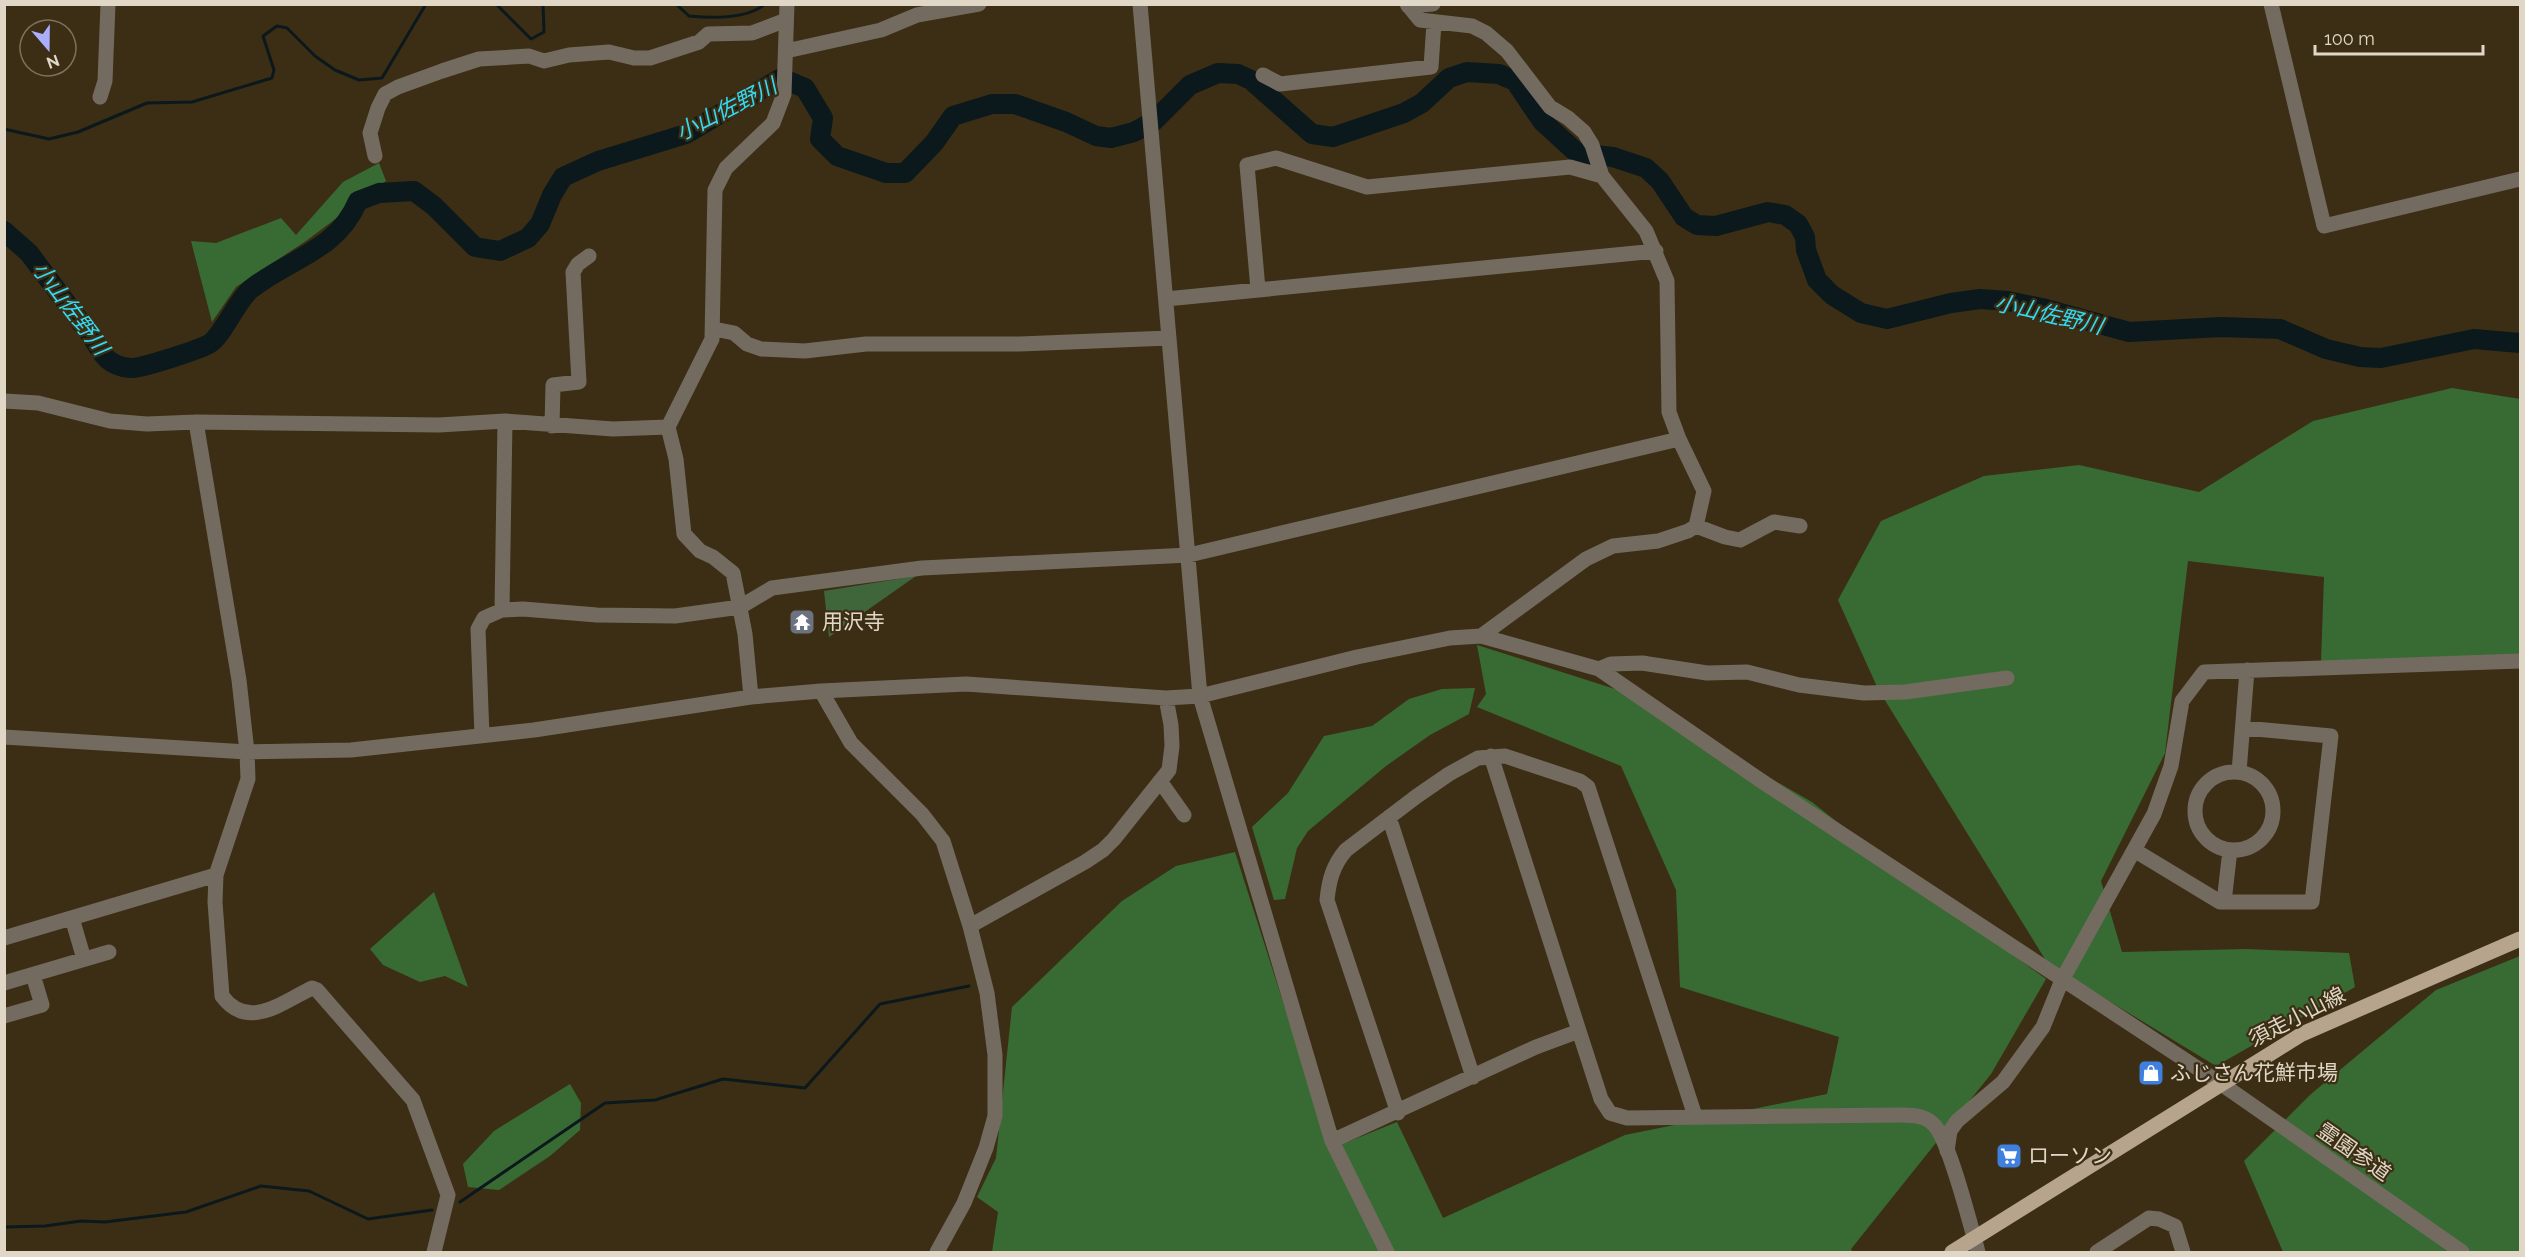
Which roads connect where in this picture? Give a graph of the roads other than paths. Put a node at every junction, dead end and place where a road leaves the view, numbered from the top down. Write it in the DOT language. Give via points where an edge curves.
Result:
graph roads {
  1 [pos="108,4"];
  2 [pos="979,4"];
  3 [pos="1140,4"];
  4 [pos="1433,4"];
  5 [pos="2271,4"];
  6 [pos="1407,5"];
  7 [pos="787,12"];
  8 [pos="1434,23"];
  9 [pos="786,57"];
  10 [pos="1263,75"];
  11 [pos="100,97"];
  12 [pos="375,156"];
  13 [pos="1601,173"];
  14 [pos="2520,179"];
  15 [pos="1656,251"];
  16 [pos="589,256"];
  17 [pos="1258,289"];
  18 [pos="1166,299"];
  19 [pos="714,329"];
  20 [pos="1169,338"];
  21 [pos="4,401"];
  22 [pos="505,421"];
  23 [pos="196,422"];
  24 [pos="552,426"];
  25 [pos="668,427"];
  26 [pos="1678,439"];
  27 [pos="1696,526"];
  28 [pos="1800,526"];
  29 [pos="1189,555"];
  30 [pos="740,607"];
  31 [pos="502,610"];
  32 [pos="1480,636"];
  33 [pos="2520,661"];
  34 [pos="1599,669"];
  35 [pos="2247,670"];
  36 [pos="2007,678"];
  37 [pos="821,691"];
  38 [pos="1200,696"];
  39 [pos="751,697"];
  40 [pos="1166,698"];
  41 [pos="2244,728"];
  42 [pos="482,736"];
  43 [pos="4,737"];
  44 [pos="247,752"];
  45 [pos="1491,756"];
  46 [pos="2240,772"];
  47 [pos="1160,781"];
  48 [pos="1184,815"];
  49 [pos="1389,817"];
  50 [pos="2134,850"];
  51 [pos="2230,850"];
  52 [pos="216,875"];
  53 [pos="2224,902"];
  54 [pos="72,918"];
  55 [pos="970,926"];
  56 [pos="4,938"];
  57 [pos="2520,939"];
  58 [pos="109,952"];
  59 [pos="84,959"];
  60 [pos="33,975"];
  61 [pos="2062,980"];
  62 [pos="4,983"];
  63 [pos="4,1016"];
  64 [pos="1579,1031"];
  65 [pos="1473,1077"];
  66 [pos="2223,1085"];
  67 [pos="1398,1113"];
  68 [pos="1695,1116"];
  69 [pos="1332,1141"];
  70 [pos="1947,1150"];
  71 [pos="1976,1246"];
  72 [pos="434,1252"];
  73 [pos="937,1252"];
  74 [pos="1386,1252"];
  75 [pos="1952,1252"];
  76 [pos="2097,1252"];
  77 [pos="2182,1252"];
  78 [pos="2462,1252"];
  1 -- 11 [label="street" via="105,81"];
  2 -- 9 [label="street" via="917,15 881,30"];
  3 -- 18 [label="street"];
  4 -- 6 [label="street"];
  5 -- 14 [label="street" via="2324,226"];
  6 -- 8 [label="street" via="1420,20"];
  7 -- 9 [label="street"];
  7 -- 12 [label="street" via="752,33 708,34 699,42 650,58 609,52 544,61 529,56 499,57 442,70 385,94 370,133"];
  8 -- 10 [label="street" via="1431,67 1280,84"];
  8 -- 13 [label="street" via="1472,26 1507,51 1550,107 1584,132"];
  9 -- 19 [label="street" via="784,94 773,123 726,168 715,190"];
  13 -- 15 [label="street" via="1646,231"];
  13 -- 17 [label="street" via="1570,167 1367,187 1276,158 1248,165"];
  15 -- 17 [label="street"];
  15 -- 26 [label="street" via="1667,281 1669,412"];
  16 -- 24 [label="street" via="573,272 579,382 553,385"];
  17 -- 18 [label="street"];
  18 -- 20 [label="street"];
  19 -- 20 [label="street" via="734,333 761,349 805,351 866,344 1020,344"];
  19 -- 25 [label="street"];
  20 -- 29 [label="street"];
  21 -- 23 [label="street" via="38,404 110,421"];
  22 -- 23 [label="street"];
  22 -- 24 [label="street"];
  22 -- 31 [label="street"];
  23 -- 44 [label="street" via="239,680"];
  24 -- 25 [label="street"];
  25 -- 30 [label="street" via="676,459 684,534 700,551 733,573"];
  26 -- 27 [label="street" via="1704,491"];
  26 -- 29 [label="street"];
  27 -- 28 [label="street" via="1740,540 1774,522"];
  27 -- 32 [label="street" via="1658,540 1612,546 1586,559"];
  29 -- 30 [label="street" via="922,568 772,588"];
  29 -- 38 [label="street"];
  30 -- 31 [label="street" via="675,616"];
  30 -- 39 [label="street"];
  31 -- 42 [label="street" via="483,618 478,629"];
  32 -- 34 [label="street"];
  32 -- 38 [label="street" via="1432,640"];
  33 -- 35 [label="street"];
  34 -- 36 [label="street" via="1611,664 1642,663 1707,673 1747,672 1799,685 1864,693 1905,692"];
  34 -- 61 [label="street, 霊園参道"];
  35 -- 41 [label="street"];
  35 -- 50 [label="street" via="2204,672 2182,701 2171,766 2154,814"];
  37 -- 39 [label="street"];
  37 -- 40 [label="street" via="966,684"];
  37 -- 55 [label="street" via="851,743 922,814 943,841"];
  38 -- 40 [label="street"];
  38 -- 69 [label="street"];
  39 -- 42 [label="street"];
  40 -- 47 [label="street" via="1172,746 1169,770"];
  41 -- 46 [label="street"];
  41 -- 53 [label="street" via="2331,736 2312,902"];
  42 -- 44 [label="street" via="351,750"];
  43 -- 44 [label="street"];
  44 -- 52 [label="street" via="248,778"];
  45 -- 49 [label="street" via="1478,758 1449,774"];
  45 -- 64 [label="street"];
  45 -- 68 [label="street" via="1505,756 1580,781 1588,788"];
  46 -- 51 [label="street" via="2252,776 2267,790 2273,808 2272,822 2256,843"];
  46 -- 51 [label="street" via="2215,776 2201,789 2194,806 2195,819 2204,835 2218,847"];
  47 -- 48 [label="street"];
  47 -- 55 [label="street" via="1103,850"];
  49 -- 65 [label="street"];
  49 -- 67 [label="street" via="1337,861 1328,883 1327,900"];
  50 -- 53 [label="street"];
  50 -- 61 [label="street"];
  51 -- 53 [label="street"];
  52 -- 54 [label="street"];
  52 -- 72 [label="street" via="219,976 222,996 229,1005 251,1015 312,988 317,990 413,1100 448,1196"];
  54 -- 56 [label="street"];
  54 -- 59 [label="street"];
  55 -- 73 [label="street" via="991,1016 995,1116 964,1203"];
  57 -- 66 [label="main road, 須走小山線" via="2302,1034"];
  58 -- 59 [label="street"];
  59 -- 60 [label="street"];
  60 -- 62 [label="street"];
  60 -- 63 [label="street" via="42,1005"];
  61 -- 66 [label="street, 霊園参道"];
  61 -- 70 [label="street" via="2043,1027 2002,1082 1957,1121 1950,1131"];
  64 -- 65 [label="street"];
  64 -- 68 [label="street" via="1601,1099 1610,1113 1627,1118"];
  65 -- 67 [label="street"];
  66 -- 71 [label="main road, 須走小山線"];
  66 -- 78 [label="street, 霊園参道"];
  67 -- 69 [label="street"];
  68 -- 70 [label="street" via="1916,1115 1936,1126"];
  69 -- 74 [label="street"];
  70 -- 71 [label="street"];
  71 -- 75 [label="main road, 須走小山線"];
  76 -- 77 [label="street" via="2149,1218 2175,1226"];
}
